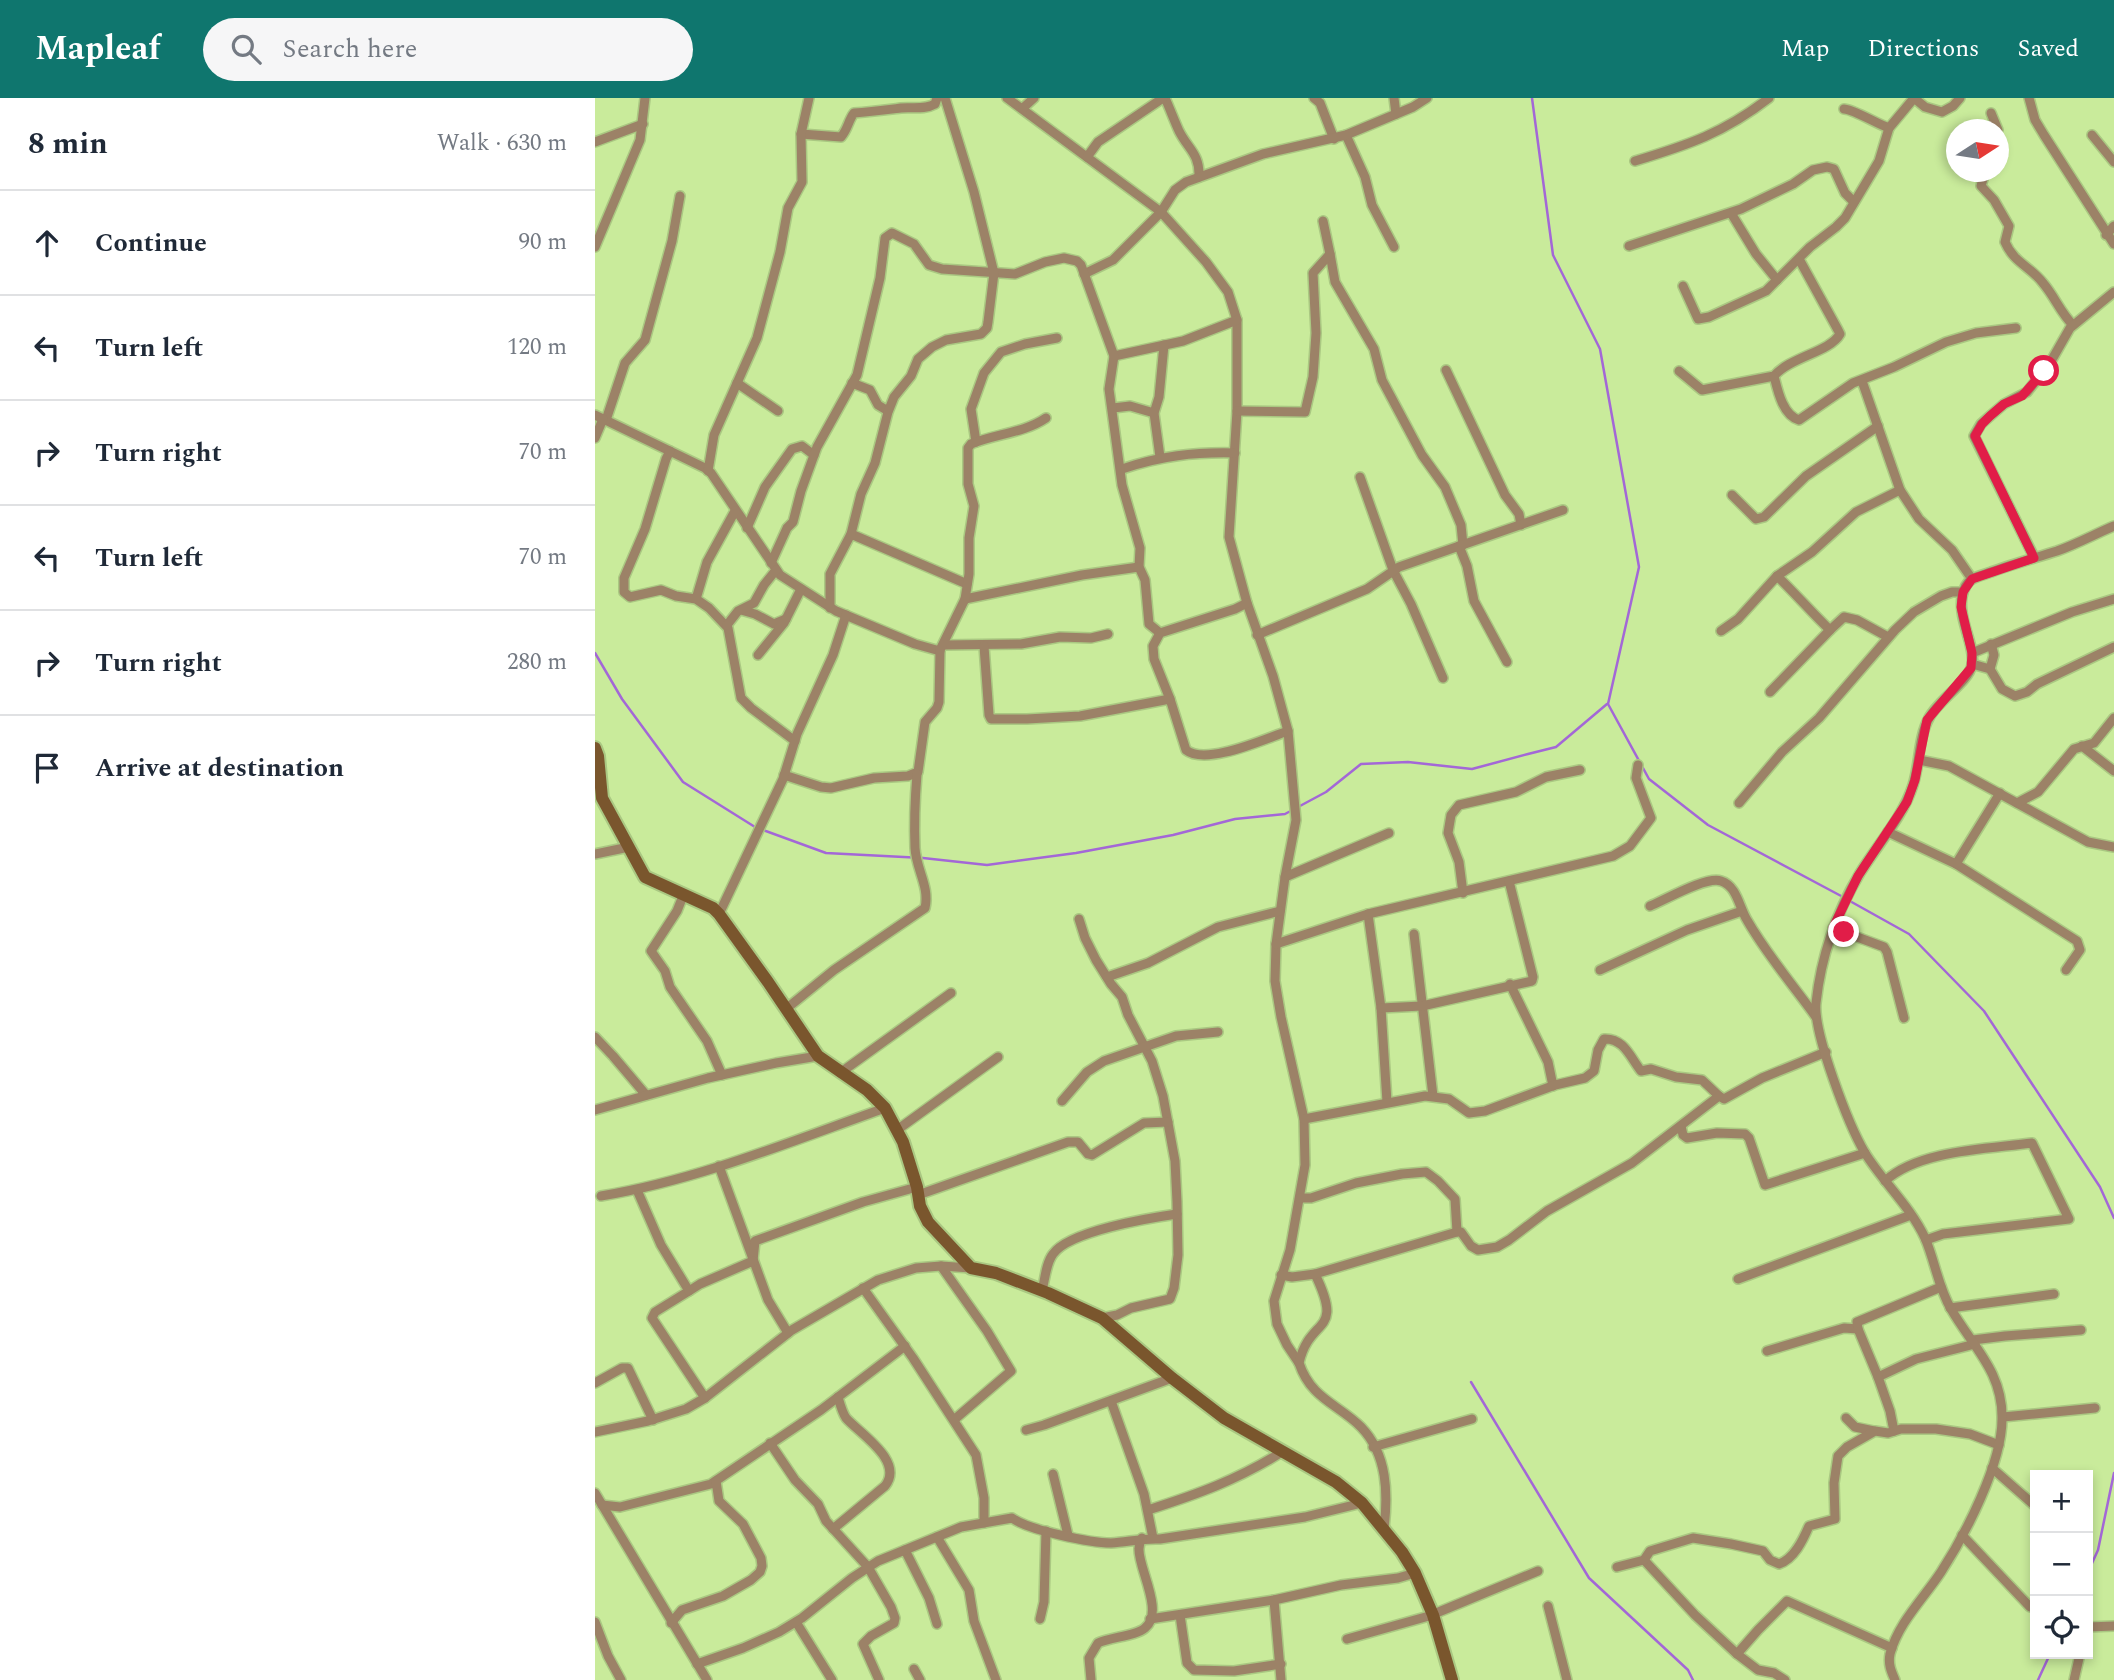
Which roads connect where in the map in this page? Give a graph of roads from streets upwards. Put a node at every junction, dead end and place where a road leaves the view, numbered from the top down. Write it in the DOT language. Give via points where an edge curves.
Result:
graph roads {
  1 [pos="645,98"];
  2 [pos="809,98"];
  3 [pos="937,98"];
  4 [pos="945,98"];
  5 [pos="1007,98"];
  6 [pos="1034,98"];
  7 [pos="1164,98"];
  8 [pos="1314,98"];
  9 [pos="1394,98"];
  10 [pos="1427,98"];
  11 [pos="1769,98"];
  12 [pos="1960,98"];
  13 [pos="2029,98"];
  14 [pos="1023,108"];
  15 [pos="1844,109"];
  16 [pos="1991,113"];
  17 [pos="1396,114"];
  18 [pos="1993,119"];
  19 [pos="643,124"];
  20 [pos="1889,128"];
  21 [pos="801,134"];
  22 [pos="1346,135"];
  23 [pos="2092,135"];
  24 [pos="1335,139"];
  25 [pos="595,142"];
  26 [pos="1087,156"];
  27 [pos="1635,161"];
  28 [pos="2114,162"];
  29 [pos="1199,177"];
  30 [pos="1982,182"];
  31 [pos="680,197"];
  32 [pos="1854,202"];
  33 [pos="1161,212"];
  34 [pos="1731,213"];
  35 [pos="1323,221"];
  36 [pos="2114,226"];
  37 [pos="2106,235"];
  38 [pos="2114,244"];
  39 [pos="1629,246"];
  40 [pos="595,247"];
  41 [pos="1394,247"];
  42 [pos="1330,254"];
  43 [pos="1799,259"];
  44 [pos="994,273"];
  45 [pos="1084,274"];
  46 [pos="1777,280"];
  47 [pos="1682,286"];
  48 [pos="2114,292"];
  49 [pos="1237,320"];
  50 [pos="2073,325"];
  51 [pos="2016,328"];
  52 [pos="1057,338"];
  53 [pos="1164,345"];
  54 [pos="1114,356"];
  55 [pos="1446,370"];
  56 [pos="1679,371"];
  57 [pos="1774,376"];
  58 [pos="1862,381"];
  59 [pos="737,383"];
  60 [pos="852,383"];
  61 [pos="1113,408"];
  62 [pos="778,411"];
  63 [pos="888,411"];
  64 [pos="1237,411"];
  65 [pos="1154,413"];
  66 [pos="601,418"];
  67 [pos="1046,418"];
  68 [pos="1878,426"];
  69 [pos="595,438"];
  70 [pos="976,442"];
  71 [pos="670,452"];
  72 [pos="1235,453"];
  73 [pos="814,455"];
  74 [pos="1160,457"];
  75 [pos="1122,469"];
  76 [pos="708,471"];
  77 [pos="1360,477"];
  78 [pos="1900,490"];
  79 [pos="1732,495"];
  80 [pos="1563,510"];
  81 [pos="736,511"];
  82 [pos="1521,525"];
  83 [pos="2114,526"];
  84 [pos="747,528"];
  85 [pos="851,534"];
  86 [pos="1461,545"];
  87 [pos="2034,558"];
  88 [pos="774,567"];
  89 [pos="1139,567"];
  90 [pos="1394,570"];
  91 [pos="1777,576"];
  92 [pos="1972,579"];
  93 [pos="967,584"];
  94 [pos="801,590"];
  95 [pos="1963,592"];
  96 [pos="965,598"];
  97 [pos="696,599"];
  98 [pos="2114,599"];
  99 [pos="1247,603"];
  100 [pos="830,608"];
  101 [pos="739,610"];
  102 [pos="846,615"];
  103 [pos="786,619"];
  104 [pos="727,625"];
  105 [pos="1830,630"];
  106 [pos="1721,631"];
  107 [pos="1160,633"];
  108 [pos="1108,634"];
  109 [pos="1257,635"];
  110 [pos="1888,637"];
  111 [pos="1991,644"];
  112 [pos="984,646"];
  113 [pos="942,648"];
  114 [pos="2112,651"];
  115 [pos="1972,653"];
  116 [pos="758,655"];
  117 [pos="1507,662"];
  118 [pos="1972,664"];
  119 [pos="1990,668"];
  120 [pos="1443,678"];
  121 [pos="1770,692"];
  122 [pos="1170,699"];
  123 [pos="2114,718"];
  124 [pos="1288,731"];
  125 [pos="795,741"];
  126 [pos="2082,746"];
  127 [pos="595,748"];
  128 [pos="1919,760"];
  129 [pos="1638,765"];
  130 [pos="1580,770"];
  131 [pos="2114,771"];
  132 [pos="916,774"];
  133 [pos="784,775"];
  134 [pos="2000,793"];
  135 [pos="1739,803"];
  136 [pos="2017,803"];
  137 [pos="1888,832"];
  138 [pos="1389,833"];
  139 [pos="2112,844"];
  140 [pos="629,847"];
  141 [pos="595,854"];
  142 [pos="1956,864"];
  143 [pos="1285,877"];
  144 [pos="1509,881"];
  145 [pos="1463,892"];
  146 [pos="683,895"];
  147 [pos="1650,906"];
  148 [pos="1280,911"];
  149 [pos="1742,911"];
  150 [pos="719,914"];
  151 [pos="1368,914"];
  152 [pos="1079,919"];
  153 [pos="1833,928"];
  154 [pos="1414,934"];
  155 [pos="1276,944"];
  156 [pos="2066,970"];
  157 [pos="1600,971"];
  158 [pos="1107,977"];
  159 [pos="1510,984"];
  160 [pos="951,993"];
  161 [pos="1422,1006"];
  162 [pos="1381,1008"];
  163 [pos="786,1009"];
  164 [pos="1904,1018"];
  165 [pos="1817,1019"];
  166 [pos="1218,1032"];
  167 [pos="595,1037"];
  168 [pos="1145,1048"];
  169 [pos="1826,1052"];
  170 [pos="818,1056"];
  171 [pos="998,1058"];
  172 [pos="840,1073"];
  173 [pos="722,1075"];
  174 [pos="1553,1086"];
  175 [pos="646,1096"];
  176 [pos="1433,1096"];
  177 [pos="1719,1096"];
  178 [pos="1062,1101"];
  179 [pos="1387,1102"];
  180 [pos="885,1108"];
  181 [pos="595,1110"];
  182 [pos="1304,1119"];
  183 [pos="1168,1122"];
  184 [pos="1681,1126"];
  185 [pos="897,1130"];
  186 [pos="1865,1153"];
  187 [pos="719,1166"];
  188 [pos="1885,1181"];
  189 [pos="917,1191"];
  190 [pos="636,1193"];
  191 [pos="601,1196"];
  192 [pos="1300,1198"];
  193 [pos="1177,1214"];
  194 [pos="1911,1215"];
  195 [pos="1457,1232"];
  196 [pos="1926,1240"];
  197 [pos="753,1261"];
  198 [pos="941,1266"];
  199 [pos="971,1268"];
  200 [pos="1315,1274"];
  201 [pos="1281,1275"];
  202 [pos="1738,1279"];
  203 [pos="1941,1287"];
  204 [pos="863,1288"];
  205 [pos="689,1290"];
  206 [pos="1042,1290"];
  207 [pos="2054,1294"];
  208 [pos="1950,1308"];
  209 [pos="1102,1318"];
  210 [pos="1858,1329"];
  211 [pos="2081,1330"];
  212 [pos="787,1333"];
  213 [pos="1974,1342"];
  214 [pos="905,1346"];
  215 [pos="1767,1352"];
  216 [pos="1299,1363"];
  217 [pos="1878,1377"];
  218 [pos="1172,1378"];
  219 [pos="595,1383"];
  220 [pos="838,1397"];
  221 [pos="705,1398"];
  222 [pos="1111,1401"];
  223 [pos="2095,1408"];
  224 [pos="2003,1417"];
  225 [pos="1846,1418"];
  226 [pos="955,1419"];
  227 [pos="1472,1419"];
  228 [pos="653,1420"];
  229 [pos="1026,1430"];
  230 [pos="595,1432"];
  231 [pos="1875,1432"];
  232 [pos="1894,1432"];
  233 [pos="770,1443"];
  234 [pos="1999,1445"];
  235 [pos="1373,1447"];
  236 [pos="1282,1452"];
  237 [pos="1992,1468"];
  238 [pos="1053,1474"];
  239 [pos="716,1480"];
  240 [pos="595,1493"];
  241 [pos="2030,1502"];
  242 [pos="1363,1503"];
  243 [pos="602,1505"];
  244 [pos="620,1507"];
  245 [pos="1148,1510"];
  246 [pos="609,1516"];
  247 [pos="984,1523"];
  248 [pos="833,1529"];
  249 [pos="1384,1529"];
  250 [pos="1046,1531"];
  251 [pos="1068,1535"];
  252 [pos="1962,1535"];
  253 [pos="937,1537"];
  254 [pos="1142,1538"];
  255 [pos="1153,1538"];
  256 [pos="905,1550"];
  257 [pos="1644,1560"];
  258 [pos="868,1567"];
  259 [pos="1617,1567"];
  260 [pos="1538,1571"];
  261 [pos="1415,1573"];
  262 [pos="1274,1600"];
  263 [pos="1548,1605"];
  264 [pos="2030,1606"];
  265 [pos="1180,1615"];
  266 [pos="1433,1615"];
  267 [pos="1040,1619"];
  268 [pos="1150,1619"];
  269 [pos="595,1622"];
  270 [pos="796,1622"];
  271 [pos="671,1623"];
  272 [pos="937,1625"];
  273 [pos="2114,1626"];
  274 [pos="2093,1627"];
  275 [pos="1347,1639"];
  276 [pos="1892,1648"];
  277 [pos="1737,1654"];
  278 [pos="2079,1659"];
  279 [pos="697,1664"];
  280 [pos="1281,1664"];
  281 [pos="1190,1668"];
  282 [pos="914,1669"];
  283 [pos="621,1680"];
  284 [pos="707,1680"];
  285 [pos="832,1680"];
  286 [pos="879,1680"];
  287 [pos="920,1680"];
  288 [pos="996,1680"];
  289 [pos="1091,1680"];
  290 [pos="1191,1680"];
  291 [pos="1281,1680"];
  292 [pos="1452,1680"];
  293 [pos="1567,1680"];
  294 [pos="1785,1680"];
  295 [pos="1895,1680"];
  296 [pos="2074,1680"];
  1 -- 19 [label="street"];
  2 -- 21 [label="street"];
  3 -- 21 [label="street" via="935,104 924,108 854,113 841,136"];
  4 -- 44 [label="street"];
  5 -- 14 [label="street"];
  6 -- 14 [label="street"];
  7 -- 26 [label="street" via="1098,142"];
  7 -- 29 [label="street" via="1195,154"];
  8 -- 24 [label="street"];
  9 -- 17 [label="street"];
  10 -- 17 [label="street"];
  11 -- 27 [label="street" via="1708,136"];
  12 -- 20 [label="street" via="1942,112 1913,98"];
  13 -- 37 [label="street" via="2035,120"];
  14 -- 26 [label="street"];
  15 -- 20 [label="street"];
  16 -- 18 [label="street"];
  17 -- 22 [label="street"];
  19 -- 25 [label="street"];
  19 -- 40 [label="street"];
  20 -- 32 [label="street" via="1879,161"];
  21 -- 59 [label="street" via="802,182 787,208 757,338"];
  22 -- 24 [label="street"];
  22 -- 41 [label="street" via="1365,177 1371,205"];
  23 -- 28 [label="street"];
  24 -- 29 [label="street" via="1263,154"];
  26 -- 33 [label="street"];
  29 -- 33 [label="street" via="1175,190"];
  30 -- 50 [label="street" via="2009,226 2004,242 2011,256 2043,282"];
  31 -- 66 [label="street" via="673,241 645,340 625,363"];
  32 -- 34 [label="street" via="1834,169 1822,167"];
  32 -- 43 [label="street" via="1836,228"];
  33 -- 45 [label="street" via="1113,260"];
  33 -- 49 [label="street" via="1228,292"];
  34 -- 39 [label="street"];
  34 -- 46 [label="street"];
  35 -- 42 [label="street"];
  36 -- 37 [label="street"];
  37 -- 38 [label="street"];
  42 -- 64 [label="street" via="1313,273 1316,333 1305,412"];
  42 -- 86 [label="street" via="1335,282 1374,349 1383,380 1416,444 1445,487 1461,525"];
  43 -- 46 [label="street"];
  43 -- 57 [label="street" via="1840,334 1834,343"];
  44 -- 45 [label="street" via="1015,274 1064,258 1077,261"];
  44 -- 60 [label="street" via="929,265 914,244 892,233 885,238 870,326"];
  44 -- 63 [label="street" via="987,328 977,335 939,343 919,358"];
  45 -- 54 [label="street"];
  46 -- 47 [label="street" via="1766,291 1698,319"];
  48 -- 50 [label="street"];
  49 -- 53 [label="street"];
  49 -- 64 [label="street"];
  50 -- 87 [label="street" via="2027,392 2004,404 1975,436"];
  51 -- 58 [label="street" via="1946,342"];
  52 -- 70 [label="street" via="1001,352 984,373 971,409"];
  53 -- 54 [label="street"];
  53 -- 65 [label="street"];
  54 -- 61 [label="street" via="1109,389"];
  55 -- 82 [label="street"];
  56 -- 57 [label="street" via="1702,390"];
  57 -- 58 [label="street" via="1780,398 1799,420"];
  58 -- 68 [label="street"];
  59 -- 62 [label="street"];
  59 -- 76 [label="street" via="714,435"];
  60 -- 63 [label="street" via="870,390 878,405"];
  60 -- 73 [label="street"];
  61 -- 65 [label="street" via="1130,406"];
  61 -- 75 [label="street"];
  63 -- 85 [label="street"];
  64 -- 72 [label="street"];
  65 -- 74 [label="street"];
  66 -- 69 [label="street"];
  66 -- 71 [label="street"];
  67 -- 70 [label="street"];
  68 -- 78 [label="street"];
  68 -- 79 [label="street" via="1806,476 1764,517 1756,519"];
  70 -- 93 [label="street" via="968,448 968,484 974,506"];
  71 -- 76 [label="street"];
  71 -- 97 [label="street" via="623,587 629,597 661,590"];
  72 -- 74 [label="street"];
  72 -- 99 [label="street" via="1229,537"];
  73 -- 84 [label="street" via="802,446 792,449 765,487"];
  73 -- 88 [label="street"];
  74 -- 75 [label="street"];
  75 -- 89 [label="street" via="1122,485 1140,548"];
  76 -- 81 [label="street"];
  77 -- 90 [label="street"];
  78 -- 91 [label="street" via="1856,512"];
  78 -- 92 [label="street"];
  80 -- 82 [label="street"];
  81 -- 84 [label="street"];
  81 -- 97 [label="street" via="707,562"];
  82 -- 86 [label="street"];
  83 -- 87 [label="street"];
  84 -- 88 [label="street"];
  85 -- 93 [label="street"];
  85 -- 100 [label="street" via="830,575"];
  86 -- 90 [label="street"];
  86 -- 117 [label="street" via="1474,601"];
  87 -- 92 [label="street"];
  88 -- 94 [label="street"];
  88 -- 101 [label="street" via="754,603"];
  89 -- 96 [label="street"];
  89 -- 107 [label="street" via="1150,624"];
  90 -- 109 [label="street" via="1367,589"];
  90 -- 120 [label="street"];
  91 -- 105 [label="street"];
  91 -- 106 [label="street"];
  92 -- 95 [label="street"];
  93 -- 96 [label="street"];
  94 -- 100 [label="street"];
  94 -- 103 [label="street"];
  95 -- 110 [label="street" via="1927,602"];
  95 -- 115 [label="street" via="1961,607"];
  96 -- 113 [label="street"];
  97 -- 104 [label="street"];
  98 -- 111 [label="street"];
  99 -- 107 [label="street"];
  99 -- 109 [label="street"];
  100 -- 102 [label="street"];
  101 -- 103 [label="street" via="774,624"];
  101 -- 104 [label="street"];
  102 -- 113 [label="street" via="915,644"];
  102 -- 125 [label="street"];
  103 -- 116 [label="street"];
  104 -- 125 [label="street" via="741,698"];
  105 -- 110 [label="street" via="1844,617"];
  105 -- 121 [label="street"];
  107 -- 122 [label="street" via="1152,652"];
  108 -- 112 [label="street"];
  109 -- 124 [label="street"];
  110 -- 135 [label="street"];
  111 -- 115 [label="street"];
  111 -- 119 [label="street"];
  112 -- 113 [label="street"];
  112 -- 122 [label="street" via="991,719 1080,716"];
  113 -- 132 [label="street" via="939,702 925,722"];
  114 -- 119 [label="street" via="2015,696 2005,692"];
  115 -- 118 [label="street"];
  118 -- 119 [label="street"];
  118 -- 128 [label="street" via="1927,720"];
  122 -- 124 [label="street" via="1186,750 1198,755"];
  123 -- 126 [label="street" via="2094,743"];
  124 -- 143 [label="street" via="1296,820"];
  125 -- 133 [label="street"];
  126 -- 131 [label="street"];
  126 -- 136 [label="street" via="2074,749 2038,792"];
  127 -- 140 [label="street" via="602,798"];
  128 -- 134 [label="street" via="1949,766"];
  128 -- 137 [label="street" via="1907,802"];
  129 -- 144 [label="street" via="1636,778 1651,818 1630,846 1613,856"];
  130 -- 145 [label="street" via="1459,805 1451,815 1448,834 1459,862"];
  132 -- 133 [label="street" via="831,788"];
  132 -- 163 [label="street" via="915,850 928,894 925,908"];
  133 -- 150 [label="street"];
  134 -- 136 [label="street"];
  134 -- 142 [label="street"];
  136 -- 139 [label="street" via="2088,842"];
  137 -- 142 [label="street"];
  137 -- 153 [label="street" via="1858,876"];
  138 -- 143 [label="street"];
  140 -- 141 [label="street"];
  140 -- 146 [label="street" via="645,877"];
  142 -- 156 [label="street" via="2077,941 2080,950"];
  143 -- 148 [label="street"];
  144 -- 145 [label="street"];
  144 -- 159 [label="street" via="1533,977 1526,984"];
  145 -- 151 [label="street"];
  146 -- 150 [label="street"];
  146 -- 173 [label="street" via="651,951 707,1041"];
  147 -- 149 [label="street" via="1708,880 1719,880 1733,889"];
  148 -- 155 [label="street"];
  148 -- 158 [label="street" via="1218,927 1148,963"];
  149 -- 157 [label="street" via="1687,930"];
  149 -- 165 [label="street" via="1766,952"];
  150 -- 163 [label="street"];
  151 -- 155 [label="street"];
  151 -- 162 [label="street"];
  152 -- 158 [label="street"];
  153 -- 164 [label="street" via="1884,947"];
  153 -- 165 [label="street" via="1824,955"];
  154 -- 161 [label="street"];
  155 -- 182 [label="street" via="1275,981"];
  158 -- 168 [label="street" via="1122,997"];
  159 -- 161 [label="street"];
  159 -- 174 [label="street" via="1548,1062"];
  160 -- 172 [label="street"];
  161 -- 162 [label="street"];
  161 -- 176 [label="street"];
  162 -- 179 [label="street"];
  163 -- 170 [label="street"];
  165 -- 169 [label="street"];
  166 -- 168 [label="street" via="1176,1036"];
  167 -- 175 [label="street"];
  168 -- 178 [label="street" via="1087,1072"];
  168 -- 183 [label="street"];
  169 -- 177 [label="street" via="1724,1099"];
  169 -- 186 [label="street"];
  170 -- 172 [label="street"];
  170 -- 173 [label="street"];
  171 -- 185 [label="street"];
  172 -- 180 [label="street"];
  173 -- 175 [label="street"];
  174 -- 176 [label="street" via="1472,1113 1449,1098"];
  174 -- 177 [label="street" via="1594,1071 1604,1039 1610,1039 1620,1042 1641,1071 1702,1080"];
  175 -- 181 [label="street"];
  176 -- 179 [label="street"];
  177 -- 184 [label="street"];
  179 -- 182 [label="street"];
  180 -- 185 [label="street"];
  180 -- 187 [label="street"];
  182 -- 192 [label="street"];
  183 -- 189 [label="street" via="1145,1124 1091,1155 1078,1142 1068,1142"];
  183 -- 193 [label="street"];
  184 -- 186 [label="street" via="1686,1138 1745,1134 1765,1185"];
  184 -- 195 [label="street" via="1632,1163 1547,1211 1496,1247 1478,1250"];
  185 -- 189 [label="street"];
  186 -- 188 [label="street"];
  187 -- 190 [label="street"];
  187 -- 197 [label="street"];
  188 -- 194 [label="street"];
  188 -- 196 [label="street" via="1923,1160 2032,1143 2070,1219"];
  189 -- 197 [label="street" via="863,1202 755,1241"];
  189 -- 199 [label="street" via="928,1222"];
  190 -- 191 [label="street"];
  190 -- 205 [label="street"];
  192 -- 195 [label="street" via="1426,1172 1455,1199"];
  192 -- 201 [label="street"];
  193 -- 206 [label="street" via="1135,1220 1066,1242 1051,1256"];
  193 -- 209 [label="street" via="1176,1279 1170,1299"];
  194 -- 196 [label="street"];
  194 -- 202 [label="street"];
  195 -- 200 [label="street"];
  196 -- 203 [label="street"];
  197 -- 205 [label="street"];
  197 -- 212 [label="street"];
  198 -- 199 [label="street"];
  198 -- 204 [label="street" via="900,1271"];
  198 -- 226 [label="street" via="1010,1369"];
  199 -- 206 [label="street"];
  200 -- 201 [label="street"];
  200 -- 216 [label="street" via="1328,1311 1303,1348"];
  201 -- 216 [label="street" via="1274,1301 1277,1324"];
  203 -- 208 [label="street"];
  203 -- 210 [label="street" via="1862,1319 1857,1322"];
  204 -- 212 [label="street"];
  204 -- 214 [label="street"];
  205 -- 221 [label="street" via="652,1318"];
  206 -- 209 [label="street"];
  207 -- 208 [label="street"];
  208 -- 213 [label="street"];
  209 -- 218 [label="street"];
  210 -- 215 [label="street" via="1844,1328"];
  210 -- 217 [label="street"];
  211 -- 213 [label="street" via="2005,1335"];
  212 -- 221 [label="street"];
  213 -- 217 [label="street" via="1916,1359"];
  213 -- 224 [label="street" via="1993,1373"];
  214 -- 220 [label="street"];
  214 -- 226 [label="street"];
  216 -- 235 [label="street" via="1315,1390 1361,1427"];
  217 -- 232 [label="street"];
  218 -- 222 [label="street"];
  218 -- 236 [label="street" via="1224,1418"];
  219 -- 228 [label="street" via="628,1368"];
  220 -- 233 [label="street"];
  220 -- 248 [label="street" via="846,1418 872,1441 890,1469 885,1486"];
  221 -- 228 [label="street"];
  222 -- 229 [label="street"];
  222 -- 245 [label="street"];
  223 -- 224 [label="street"];
  224 -- 234 [label="street"];
  225 -- 231 [label="street" via="1855,1427"];
  226 -- 247 [label="street" via="976,1455"];
  227 -- 235 [label="street"];
  228 -- 230 [label="street"];
  231 -- 232 [label="street"];
  231 -- 257 [label="street" via="1838,1456 1835,1519 1809,1526 1787,1561 1779,1564 1763,1551 1693,1538 1650,1551"];
  232 -- 234 [label="street" via="1945,1430"];
  233 -- 239 [label="street"];
  233 -- 248 [label="street"];
  234 -- 237 [label="street"];
  235 -- 249 [label="street" via="1388,1494"];
  236 -- 242 [label="street"];
  236 -- 245 [label="street" via="1211,1490"];
  237 -- 241 [label="street"];
  237 -- 252 [label="street"];
  238 -- 251 [label="street"];
  239 -- 244 [label="street"];
  239 -- 271 [label="street" via="719,1501 743,1524 762,1566 751,1580 723,1596 682,1610"];
  240 -- 243 [label="street"];
  242 -- 249 [label="street"];
  242 -- 255 [label="street" via="1305,1517"];
  243 -- 244 [label="street"];
  243 -- 246 [label="street"];
  244 -- 246 [label="street"];
  245 -- 255 [label="street"];
  246 -- 271 [label="street"];
  247 -- 250 [label="street" via="1012,1518"];
  247 -- 253 [label="street"];
  248 -- 258 [label="street"];
  249 -- 261 [label="street"];
  250 -- 251 [label="street"];
  250 -- 267 [label="street"];
  251 -- 254 [label="street" via="1102,1542"];
  252 -- 264 [label="street"];
  252 -- 276 [label="street"];
  253 -- 256 [label="street"];
  253 -- 288 [label="street" via="969,1590 974,1621"];
  254 -- 255 [label="street"];
  254 -- 268 [label="street" via="1139,1549 1149,1586"];
  256 -- 258 [label="street"];
  256 -- 272 [label="street"];
  257 -- 259 [label="street"];
  257 -- 277 [label="street"];
  258 -- 270 [label="street"];
  258 -- 286 [label="street" via="895,1618 863,1644"];
  260 -- 266 [label="street"];
  261 -- 262 [label="street"];
  261 -- 266 [label="street"];
  262 -- 265 [label="street"];
  262 -- 280 [label="street"];
  263 -- 293 [label="street"];
  265 -- 268 [label="street"];
  265 -- 281 [label="street"];
  266 -- 275 [label="street"];
  266 -- 292 [label="street"];
  268 -- 289 [label="street" via="1142,1630 1098,1643 1089,1658"];
  269 -- 283 [label="street"];
  270 -- 279 [label="street" via="763,1640"];
  270 -- 285 [label="street"];
  271 -- 279 [label="street"];
  273 -- 274 [label="street"];
  276 -- 277 [label="street" via="1787,1601"];
  276 -- 295 [label="street" via="1889,1666"];
  277 -- 294 [label="street" via="1758,1670"];
  278 -- 296 [label="street"];
  279 -- 284 [label="street"];
  280 -- 281 [label="street" via="1234,1671"];
  280 -- 291 [label="street"];
  281 -- 290 [label="street"];
  282 -- 287 [label="street"];
}
